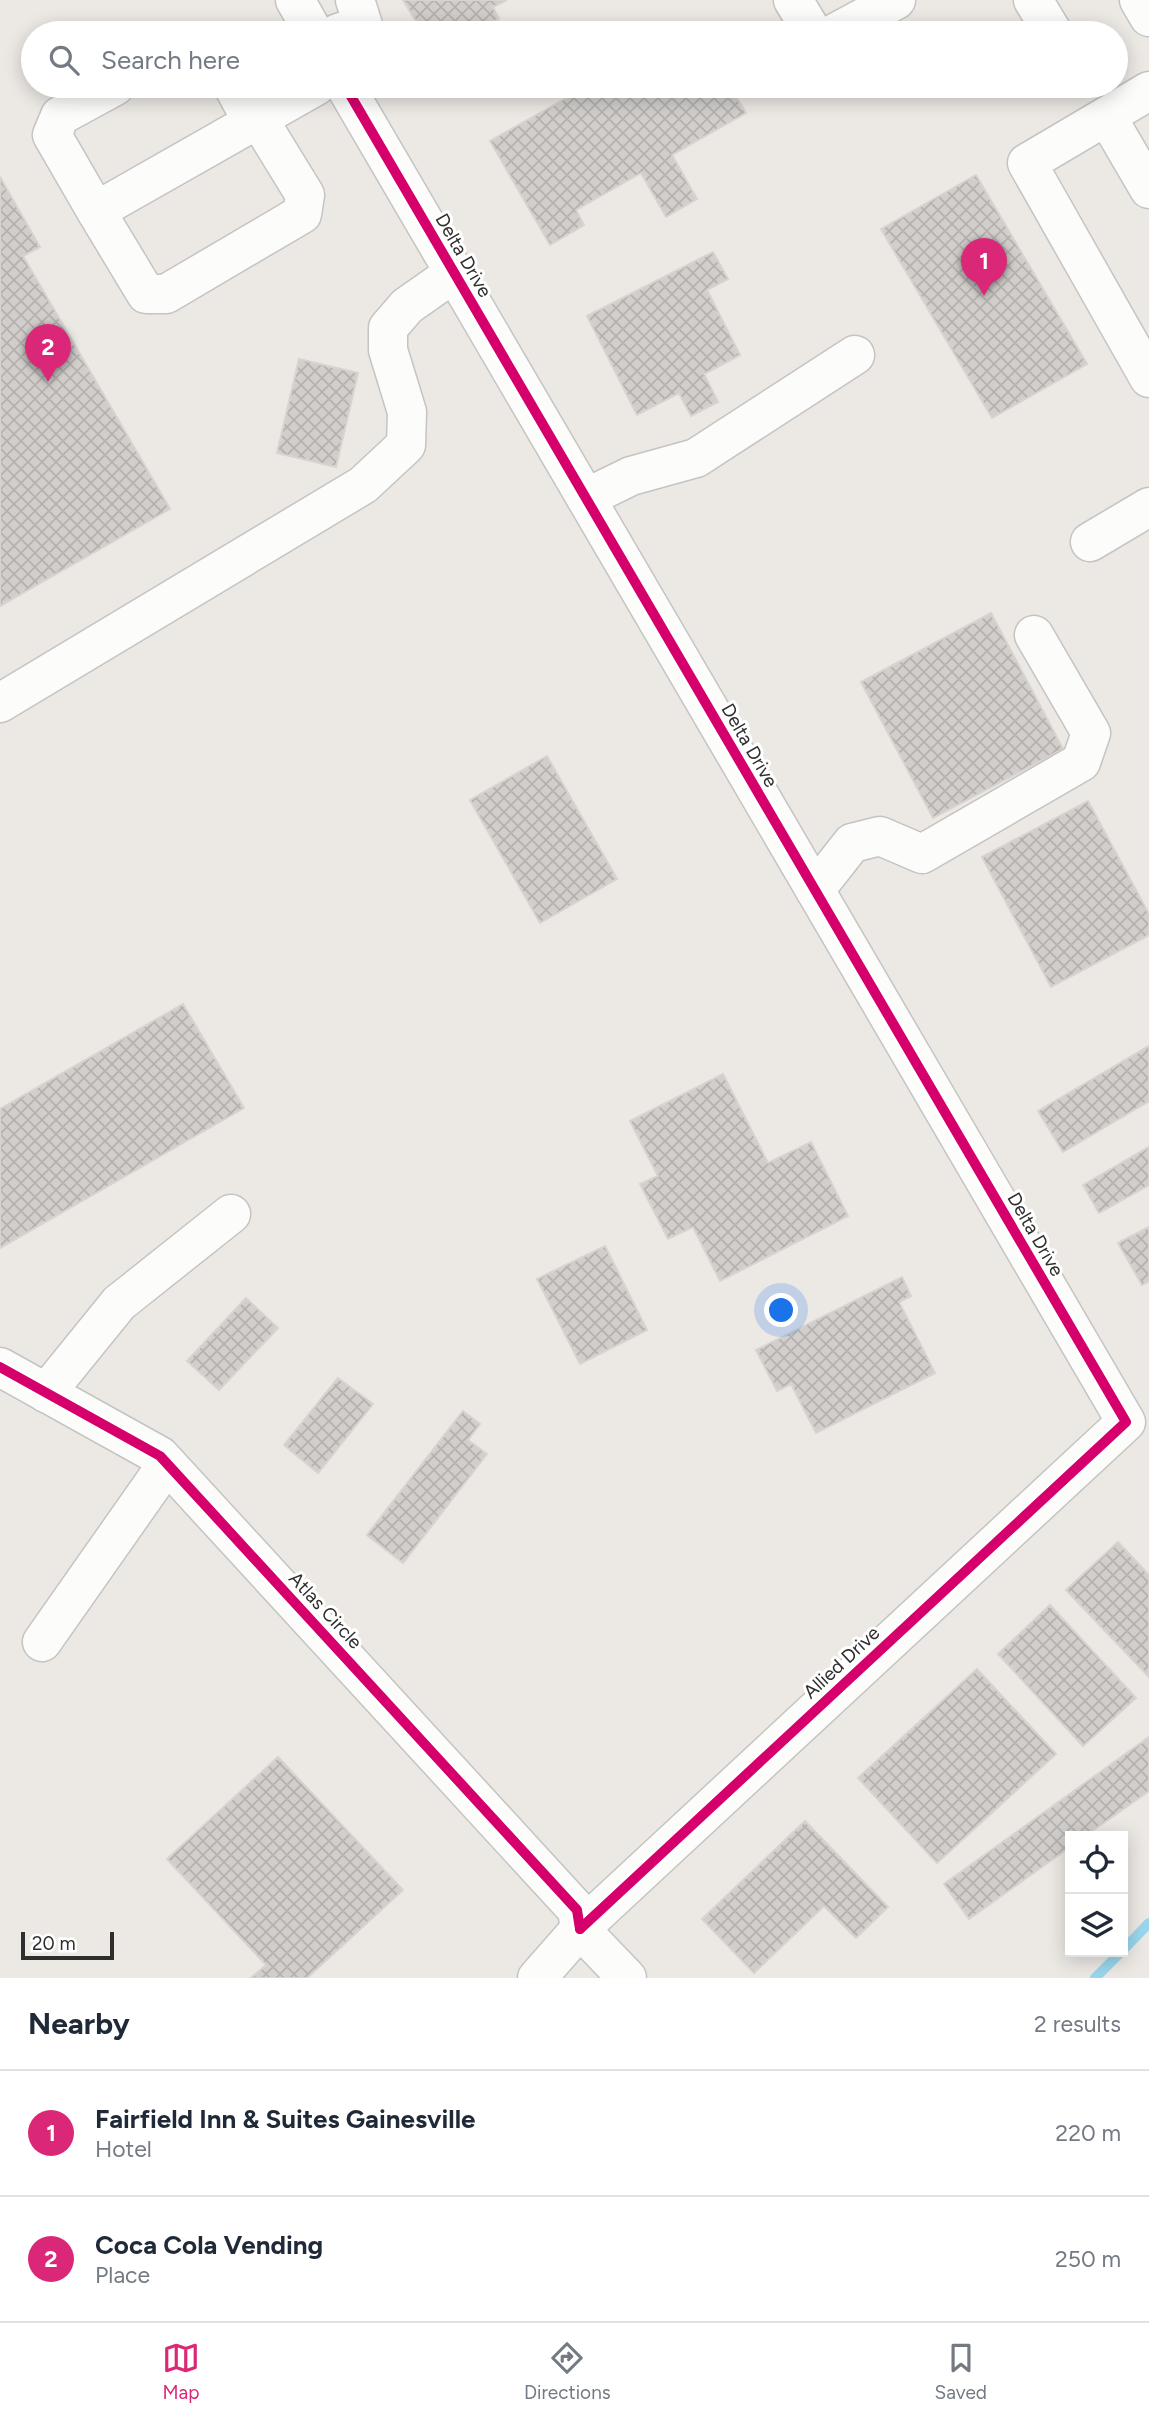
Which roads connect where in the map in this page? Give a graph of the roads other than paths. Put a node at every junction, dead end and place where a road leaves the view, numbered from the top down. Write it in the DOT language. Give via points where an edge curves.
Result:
graph roads {
  1 [pos="295,0"];
  2 [pos="355,0"];
  3 [pos="793,0"];
  4 [pos="896,0"];
  5 [pos="1033,0"];
  6 [pos="1139,0"];
  7 [pos="1149,17"];
  8 [pos="307,21"];
  9 [pos="362,21"];
  10 [pos="806,21"];
  11 [pos="857,21"];
  12 [pos="1046,21"];
  13 [pos="1149,91"];
  14 [pos="93,98"];
  15 [pos="241,98"];
  16 [pos="295,98"];
  17 [pos="352,98"];
  18 [pos="1107,117"];
  19 [pos="256,121"];
  20 [pos="1149,189"];
  21 [pos="96,211"];
  22 [pos="454,273"];
  23 [pos="855,355"];
  24 [pos="1149,377"];
  25 [pos="586,498"];
  26 [pos="1149,507"];
  27 [pos="1090,542"];
  28 [pos="1034,635"];
  29 [pos="0,704"];
  30 [pos="815,890"];
  31 [pos="231,1214"];
  32 [pos="0,1367"];
  33 [pos="46,1392"];
  34 [pos="1126,1422"];
  35 [pos="167,1464"];
  36 [pos="42,1642"];
  37 [pos="580,1929"];
  38 [pos="537,1978"];
  39 [pos="627,1978"];
  1 -- 8 [label="street"];
  2 -- 9 [label="street"];
  3 -- 10 [label="street"];
  4 -- 11 [label="street"];
  5 -- 12 [label="street"];
  6 -- 7 [label="street"];
  13 -- 18 [label="street"];
  14 -- 21 [label="street" via="60,116 52,135"];
  15 -- 19 [label="street"];
  16 -- 19 [label="street"];
  17 -- 22 [label="street, Delta Drive"];
  18 -- 20 [label="street"];
  18 -- 24 [label="street" via="1027,163"];
  19 -- 21 [label="street"];
  19 -- 21 [label="street" via="306,195 302,214 166,294 146,294"];
  22 -- 25 [label="street, Delta Drive"];
  22 -- 29 [label="street" via="407,306 388,328 388,350 407,412 407,445 363,485"];
  23 -- 25 [label="street" via="696,458 631,477"];
  25 -- 30 [label="street, Delta Drive"];
  26 -- 27 [label="street"];
  28 -- 30 [label="street" via="1091,733 1081,762 922,855 880,836 852,843"];
  30 -- 34 [label="street, Delta Drive"];
  31 -- 33 [label="street" via="119,1303"];
  32 -- 33 [label="street, Atlas Circle"];
  33 -- 35 [label="street, Atlas Circle"];
  34 -- 37 [label="street, Allied Drive"];
  35 -- 36 [label="street"];
  35 -- 37 [label="street, Atlas Circle" via="577,1910"];
  37 -- 38 [label="street, Allied Drive"];
  37 -- 39 [label="street"];
}
